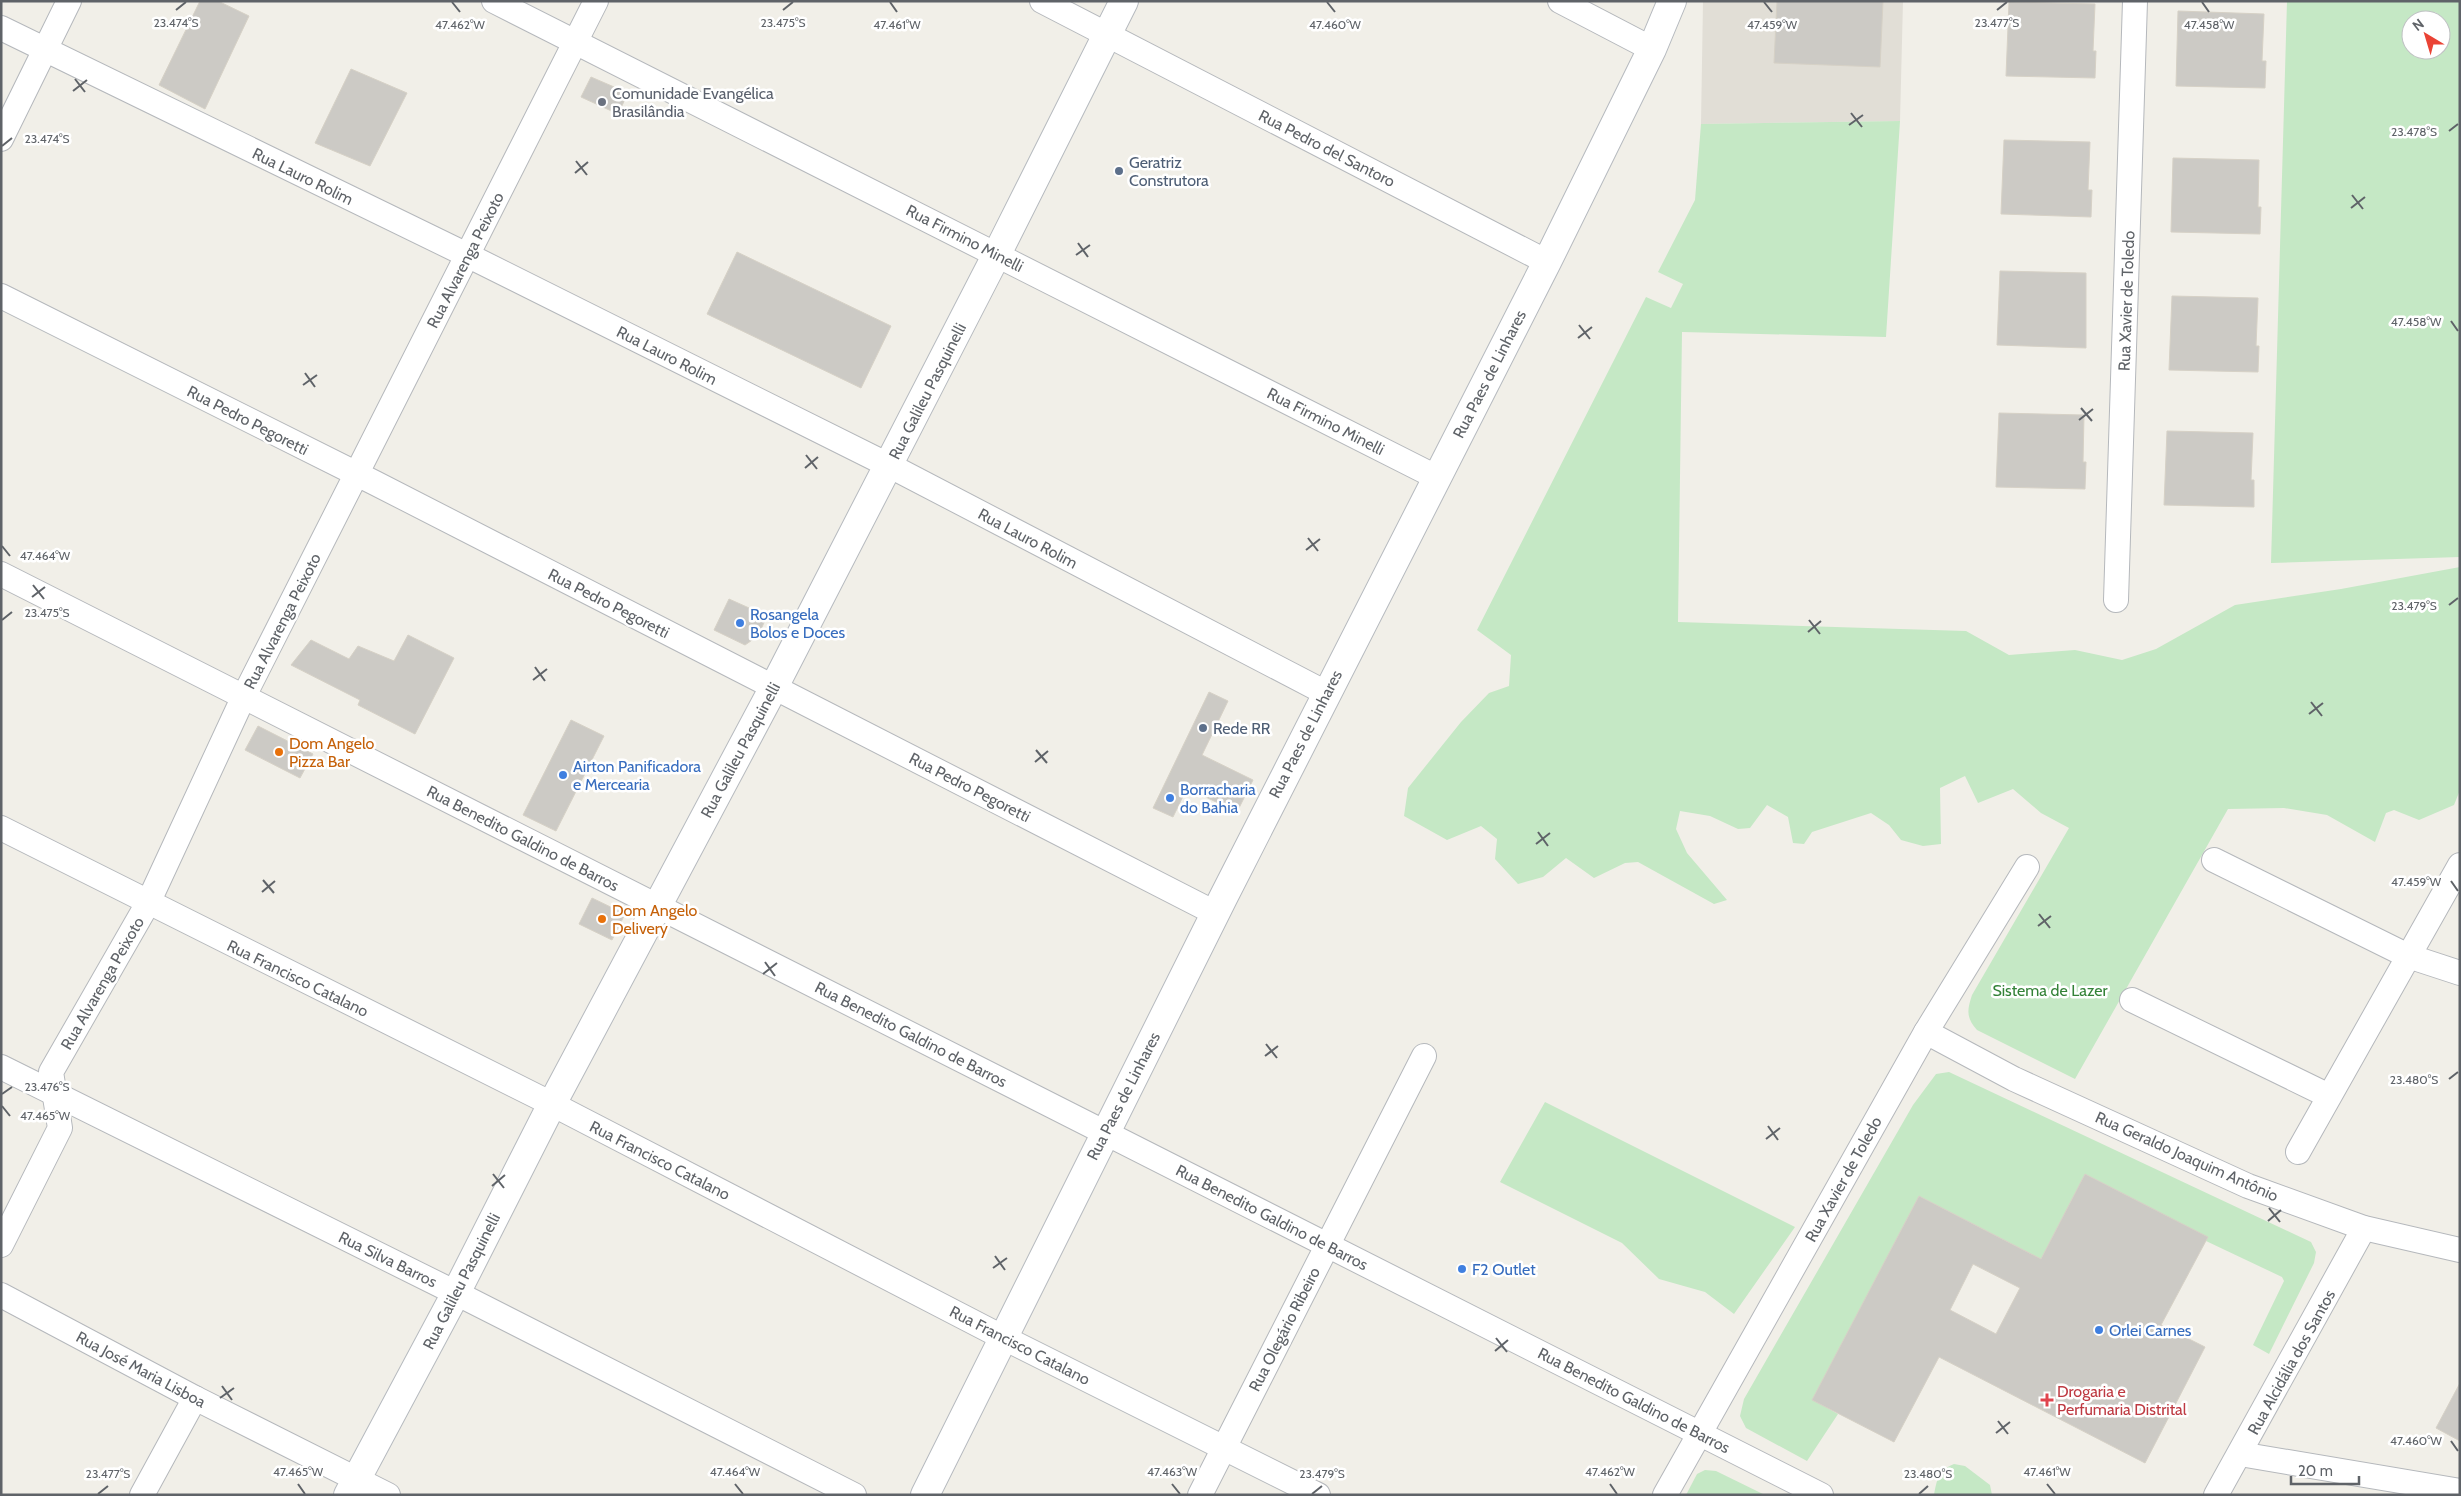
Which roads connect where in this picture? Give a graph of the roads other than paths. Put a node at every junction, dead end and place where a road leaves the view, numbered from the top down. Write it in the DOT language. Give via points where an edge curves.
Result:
graph roads {
  1 [pos="70,1"];
  2 [pos="494,1"];
  3 [pos="596,1"];
  4 [pos="1042,1"];
  5 [pos="1124,1"];
  6 [pos="1560,1"];
  7 [pos="1672,1"];
  8 [pos="2135,1"];
  9 [pos="1,28"];
  10 [pos="1108,35"];
  11 [pos="576,42"];
  12 [pos="1652,49"];
  13 [pos="46,50"];
  14 [pos="1,139"];
  15 [pos="997,254"];
  16 [pos="467,255"];
  17 [pos="1547,262"];
  18 [pos="1,296"];
  19 [pos="888,465"];
  20 [pos="357,474"];
  21 [pos="1436,477"];
  22 [pos="1,574"];
  23 [pos="2116,600"];
  24 [pos="774,687"];
  25 [pos="1326,693"];
  26 [pos="244,696"];
  27 [pos="1,828"];
  28 [pos="2214,860"];
  29 [pos="2460,865"];
  30 [pos="2027,867"];
  31 [pos="148,903"];
  32 [pos="657,906"];
  33 [pos="1215,913"];
  34 [pos="2408,956"];
  35 [pos="2460,973"];
  36 [pos="2132,1000"];
  37 [pos="1926,1032"];
  38 [pos="1424,1056"];
  39 [pos="1,1067"];
  40 [pos="55,1095"];
  41 [pos="2329,1096"];
  42 [pos="552,1104"];
  43 [pos="1105,1132"];
  44 [pos="2298,1152"];
  45 [pos="2364,1228"];
  46 [pos="1,1245"];
  47 [pos="1327,1245"];
  48 [pos="2460,1250"];
  49 [pos="456,1293"];
  50 [pos="1,1294"];
  51 [pos="1004,1338"];
  52 [pos="196,1398"];
  53 [pos="1700,1434"];
  54 [pos="1224,1447"];
  55 [pos="2240,1454"];
  56 [pos="352,1487"];
  57 [pos="2454,1491"];
  58 [pos="142,1495"];
  59 [pos="388,1495"];
  60 [pos="854,1495"];
  61 [pos="925,1495"];
  62 [pos="1200,1495"];
  63 [pos="1318,1495"];
  64 [pos="1664,1495"];
  65 [pos="1821,1495"];
  66 [pos="2216,1495"];
  1 -- 13 [label="street"];
  2 -- 11 [label="street, Rua Firmino Minelli"];
  3 -- 11 [label="street, Rua Alvarenga Peixoto"];
  4 -- 10 [label="street"];
  5 -- 10 [label="street, Rua Galileu Pasquinelli"];
  6 -- 12 [label="street"];
  7 -- 12 [label="street, Rua Paes de Linhares"];
  8 -- 23 [label="street, Rua Xavier de Toledo"];
  9 -- 13 [label="street, Rua Lauro Rolim"];
  10 -- 15 [label="street, Rua Galileu Pasquinelli"];
  10 -- 17 [label="street, Rua Pedro del Santoro"];
  11 -- 15 [label="street, Rua Firmino Minelli"];
  11 -- 16 [label="street, Rua Alvarenga Peixoto"];
  12 -- 17 [label="street, Rua Paes de Linhares"];
  13 -- 14 [label="street"];
  13 -- 16 [label="street, Rua Lauro Rolim"];
  15 -- 19 [label="street, Rua Galileu Pasquinelli"];
  15 -- 21 [label="street, Rua Firmino Minelli"];
  16 -- 19 [label="street, Rua Lauro Rolim"];
  16 -- 20 [label="street, Rua Alvarenga Peixoto"];
  17 -- 21 [label="street, Rua Paes de Linhares"];
  18 -- 20 [label="street, Rua Pedro Pegoretti"];
  19 -- 24 [label="street, Rua Galileu Pasquinelli"];
  19 -- 25 [label="street, Rua Lauro Rolim"];
  20 -- 24 [label="street, Rua Pedro Pegoretti"];
  20 -- 26 [label="street, Rua Alvarenga Peixoto"];
  21 -- 25 [label="street, Rua Paes de Linhares"];
  22 -- 26 [label="street, Rua Benedito Galdino de Barros"];
  24 -- 32 [label="street, Rua Galileu Pasquinelli"];
  24 -- 33 [label="street, Rua Pedro Pegoretti"];
  25 -- 33 [label="street, Rua Paes de Linhares"];
  26 -- 31 [label="street, Rua Alvarenga Peixoto"];
  26 -- 32 [label="street, Rua Benedito Galdino de Barros"];
  27 -- 31 [label="street, Rua Francisco Catalano"];
  28 -- 34 [label="street"];
  29 -- 34 [label="street"];
  30 -- 37 [label="street, Rua Xavier de Toledo"];
  31 -- 40 [label="street, Rua Alvarenga Peixoto" via="51,1072"];
  31 -- 42 [label="street, Rua Francisco Catalano"];
  32 -- 42 [label="street, Rua Galileu Pasquinelli"];
  32 -- 43 [label="street, Rua Benedito Galdino de Barros"];
  33 -- 43 [label="street, Rua Paes de Linhares"];
  34 -- 35 [label="street"];
  34 -- 41 [label="street"];
  36 -- 41 [label="street"];
  37 -- 45 [label="street, Rua Geraldo Joaquim Antônio" via="2014,1079 2248,1186"];
  37 -- 53 [label="street, Rua Xavier de Toledo"];
  38 -- 47 [label="street, Rua Olegário Ribeiro"];
  39 -- 40 [label="street, Rua Silva Barros"];
  40 -- 46 [label="street, Rua Alvarenga Peixoto" via="60,1128"];
  40 -- 49 [label="street, Rua Silva Barros"];
  41 -- 44 [label="street"];
  42 -- 49 [label="street, Rua Galileu Pasquinelli"];
  42 -- 51 [label="street, Rua Francisco Catalano"];
  43 -- 47 [label="street, Rua Benedito Galdino de Barros"];
  43 -- 51 [label="street, Rua Paes de Linhares"];
  45 -- 48 [label="street, Rua Geraldo Joaquim Antônio"];
  45 -- 55 [label="street, Rua Alcidália dos Santos"];
  47 -- 53 [label="street, Rua Benedito Galdino de Barros"];
  47 -- 54 [label="street, Rua Olegário Ribeiro"];
  49 -- 56 [label="street, Rua Galileu Pasquinelli"];
  49 -- 60 [label="street, Rua Silva Barros"];
  50 -- 52 [label="street, Rua José Maria Lisboa"];
  51 -- 54 [label="street, Rua Francisco Catalano"];
  51 -- 61 [label="street, Rua Paes de Linhares"];
  52 -- 56 [label="street, Rua José Maria Lisboa"];
  52 -- 58 [label="street"];
  53 -- 64 [label="street, Rua Xavier de Toledo"];
  53 -- 65 [label="street, Rua Benedito Galdino de Barros"];
  54 -- 62 [label="street, Rua Olegário Ribeiro"];
  54 -- 63 [label="street, Rua Francisco Catalano"];
  55 -- 57 [label="street"];
  55 -- 66 [label="street, Rua Alcidália dos Santos"];
  56 -- 59 [label="street, Rua José Maria Lisboa"];
}
